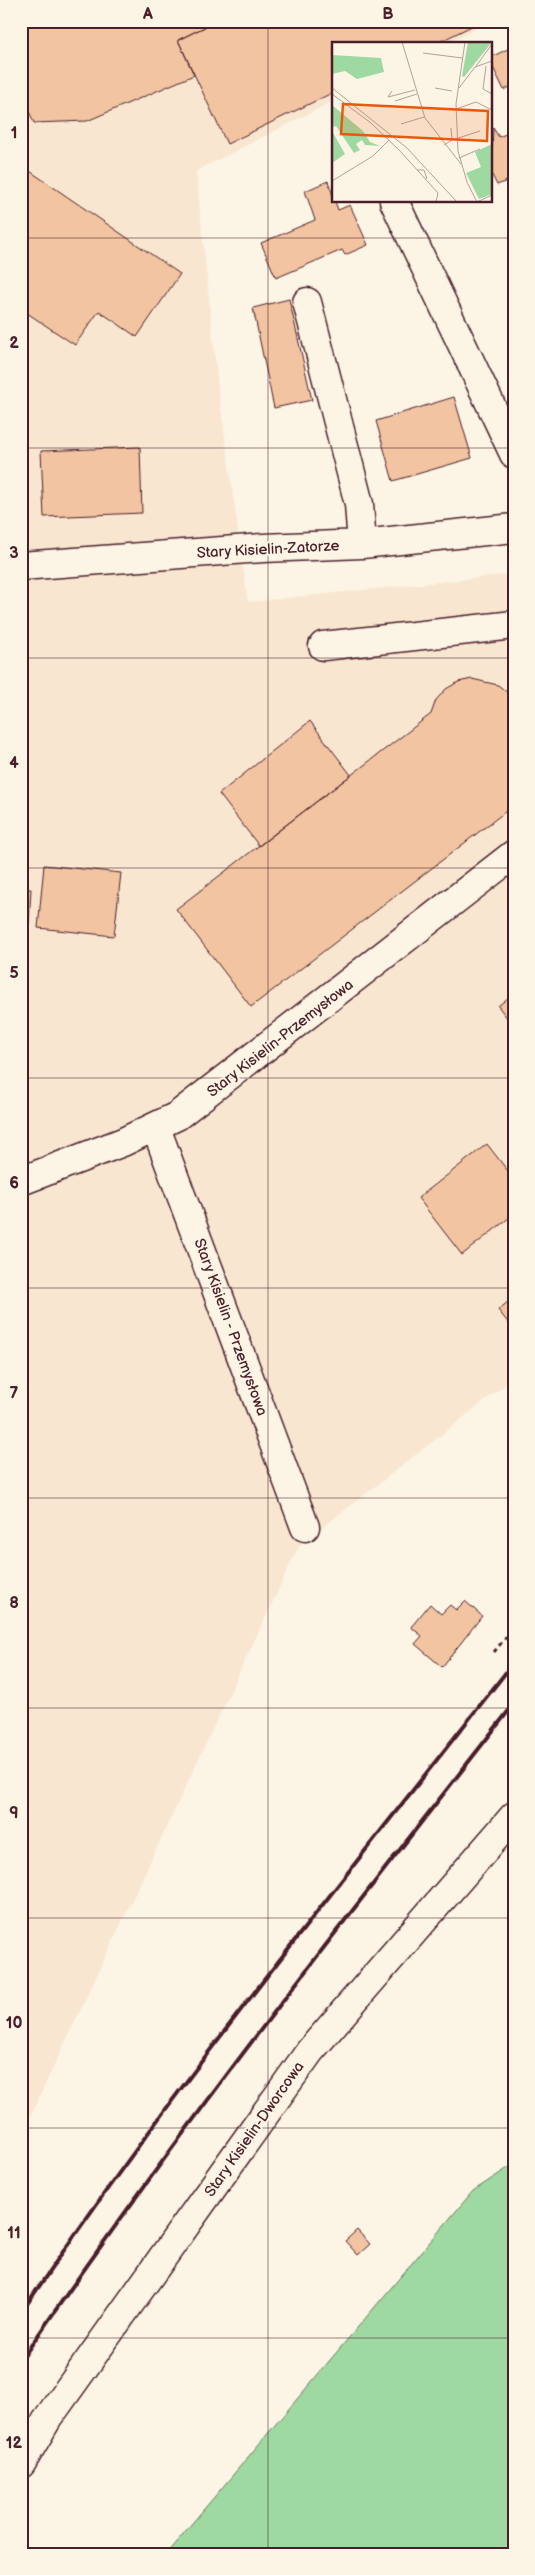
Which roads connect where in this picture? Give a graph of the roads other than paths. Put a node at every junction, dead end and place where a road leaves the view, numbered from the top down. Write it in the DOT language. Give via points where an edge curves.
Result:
graph roads {
  1 [pos="394,202"];
  2 [pos="307,302"];
  3 [pos="514,454"];
  4 [pos="514,528"];
  5 [pos="362,544"];
  6 [pos="21,566"];
  7 [pos="514,625"];
  8 [pos="323,646"];
  9 [pos="514,854"];
  10 [pos="156,1128"];
  11 [pos="21,1181"];
  12 [pos="305,1527"];
  13 [pos="514,1816"];
  14 [pos="21,2464"];
  1 -- 3 [label="street"];
  2 -- 5 [label="street" via="359,504"];
  4 -- 5 [label="street, Stary Kisielin-Zatorze"];
  5 -- 6 [label="street, Stary Kisielin-Zatorze"];
  7 -- 8 [label="street"];
  9 -- 10 [label="street, Stary Kisielin-Przemysłowa" via="208,1095"];
  10 -- 11 [label="street, Stary Kisielin-Przemysłowa"];
  10 -- 12 [label="street, Stary Kisielin - Przemysłowa"];
  13 -- 14 [label="street, Stary Kisielin-Dworcowa" via="310,2050 48,2418"];
}
